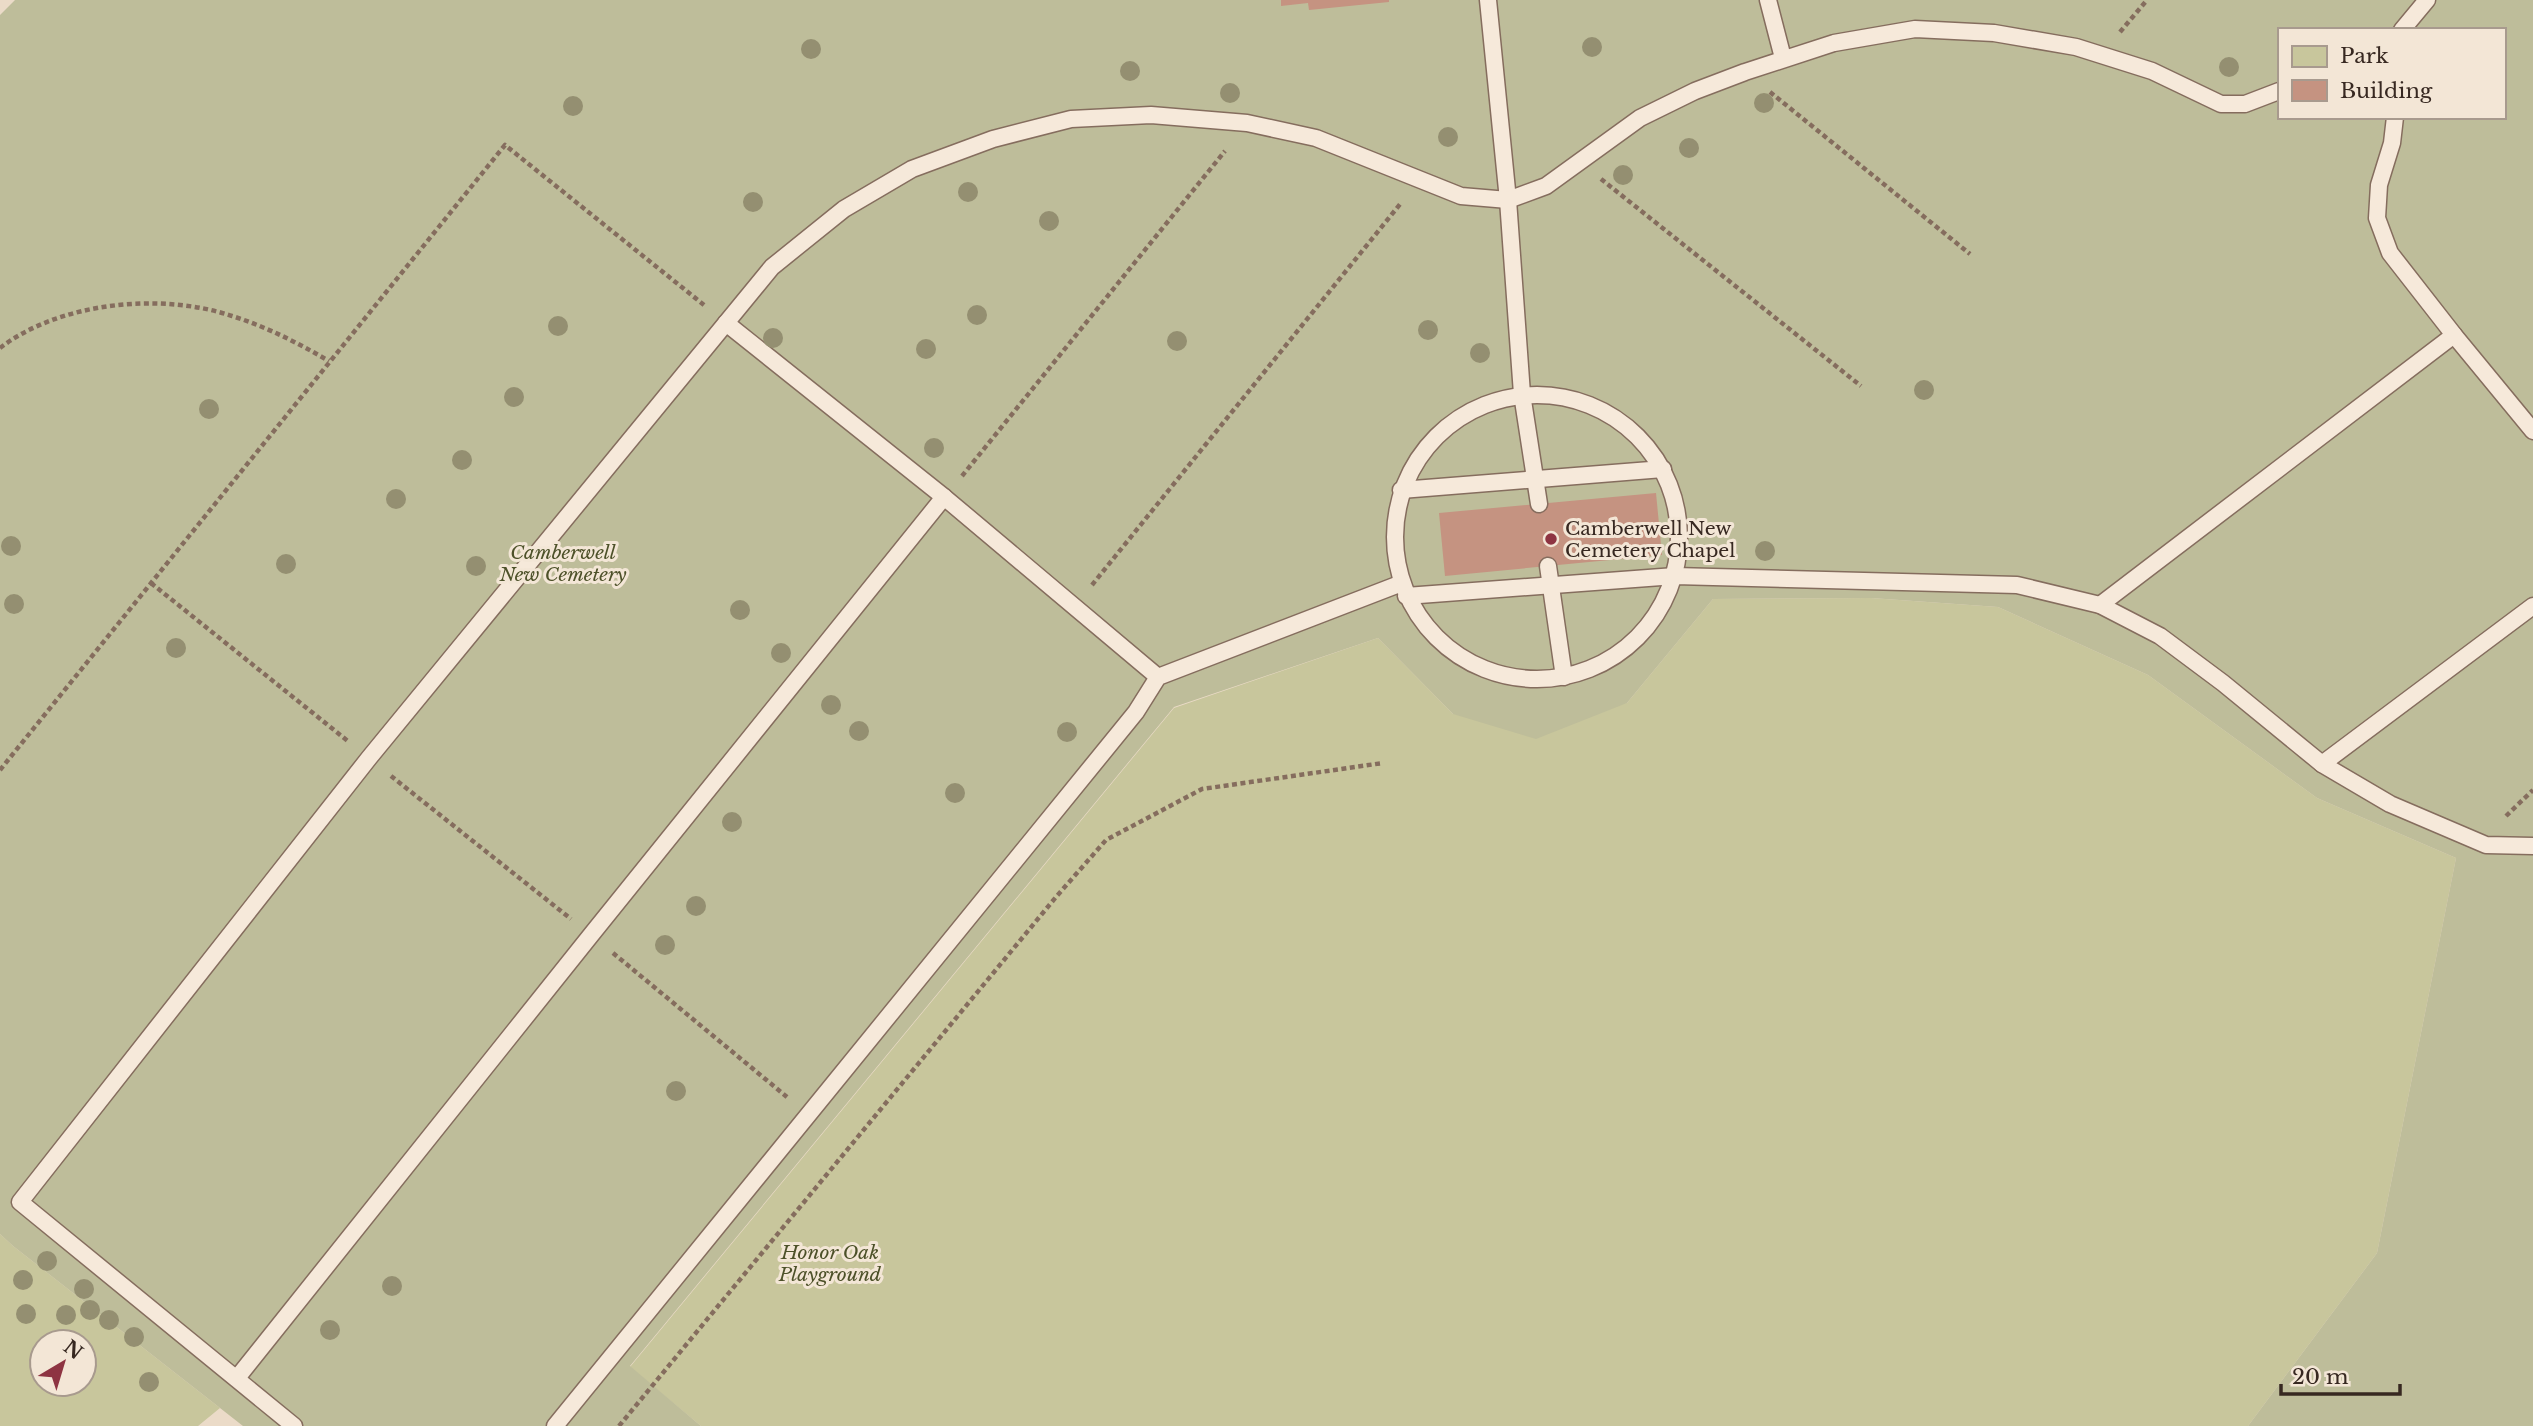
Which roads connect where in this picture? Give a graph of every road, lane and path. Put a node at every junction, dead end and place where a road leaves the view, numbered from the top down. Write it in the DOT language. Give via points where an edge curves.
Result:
graph roads {
  1 [pos="1488,0"];
  2 [pos="1768,0"];
  3 [pos="2147,0"];
  4 [pos="2427,0"];
  5 [pos="2404,28"];
  6 [pos="2101,54"];
  7 [pos="1783,58"];
  8 [pos="1745,72"];
  9 [pos="2278,91"];
  10 [pos="2395,119"];
  11 [pos="1247,123"];
  12 [pos="1579,162"];
  13 [pos="1419,180"];
  14 [pos="1508,200"];
  15 [pos="1970,254"];
  16 [pos="726,323"];
  17 [pos="2454,335"];
  18 [pos="0,348"];
  19 [pos="329,361"];
  20 [pos="1861,386"];
  21 [pos="1522,394"];
  22 [pos="2533,431"];
  23 [pos="1663,469"];
  24 [pos="1536,480"];
  25 [pos="1401,490"];
  26 [pos="944,497"];
  27 [pos="1539,503"];
  28 [pos="1548,566"];
  29 [pos="1675,576"];
  30 [pos="150,583"];
  31 [pos="1550,585"];
  32 [pos="1404,589"];
  33 [pos="2100,606"];
  34 [pos="2533,606"];
  35 [pos="1075,607"];
  36 [pos="1158,677"];
  37 [pos="1564,677"];
  38 [pos="369,758"];
  39 [pos="1384,763"];
  40 [pos="2322,764"];
  41 [pos="0,770"];
  42 [pos="2533,846"];
  43 [pos="591,935"];
  44 [pos="809,1115"];
  45 [pos="237,1378"];
  46 [pos="294,1426"];
  47 [pos="555,1426"];
  48 [pos="619,1426"];
  1 -- 14 [label="lane"];
  2 -- 7 [label="lane"];
  3 -- 6 [label="path"];
  4 -- 5 [label="lane"];
  6 -- 7 [label="lane" via="1994,33 1915,29 1834,43"];
  6 -- 9 [label="lane" via="2152,71 2221,104 2245,104"];
  7 -- 8 [label="lane"];
  8 -- 12 [label="lane" via="1640,118"];
  8 -- 15 [label="path"];
  10 -- 17 [label="lane" via="2379,184 2377,218 2390,253"];
  11 -- 13 [label="lane" via="1316,138"];
  11 -- 16 [label="lane" via="1151,115 1071,119 993,139 912,169 844,209 772,267"];
  11 -- 26 [label="path"];
  12 -- 14 [label="lane" via="1546,186"];
  12 -- 20 [label="path"];
  13 -- 14 [label="lane" via="1461,195"];
  13 -- 35 [label="path"];
  14 -- 21 [label="lane"];
  16 -- 19 [label="path" via="505,145"];
  16 -- 26 [label="lane"];
  16 -- 38 [label="lane"];
  17 -- 22 [label="lane"];
  17 -- 33 [label="lane"];
  18 -- 19 [label="path" via="55,318 116,305 170,304 230,315 286,337"];
  19 -- 30 [label="path"];
  21 -- 23 [label="lane" via="1565,396 1604,410 1638,436"];
  21 -- 24 [label="lane"];
  21 -- 25 [label="lane" via="1483,403 1448,424 1420,454"];
  23 -- 24 [label="lane"];
  23 -- 29 [label="lane" via="1676,503 1680,540"];
  24 -- 25 [label="lane"];
  24 -- 27 [label="lane"];
  25 -- 32 [label="lane" via="1394,521 1394,553"];
  26 -- 35 [label="lane"];
  26 -- 43 [label="lane"];
  28 -- 31 [label="lane"];
  29 -- 31 [label="lane"];
  29 -- 33 [label="lane" via="2017,584"];
  29 -- 37 [label="lane" via="1659,612 1633,642 1601,665"];
  30 -- 38 [label="path"];
  30 -- 41 [label="path"];
  31 -- 32 [label="lane"];
  31 -- 37 [label="lane"];
  32 -- 36 [label="lane"];
  32 -- 37 [label="lane" via="1426,628 1455,653 1488,671 1525,680"];
  33 -- 40 [label="lane" via="2160,636"];
  34 -- 40 [label="lane"];
  35 -- 36 [label="lane"];
  36 -- 44 [label="lane" via="1136,712"];
  38 -- 43 [label="path"];
  38 -- 45 [label="lane" via="20,1202"];
  39 -- 48 [label="path" via="1202,789 1106,840"];
  40 -- 42 [label="lane" via="2390,804 2486,845"];
  43 -- 44 [label="path"];
  43 -- 45 [label="lane"];
  44 -- 47 [label="lane"];
  45 -- 46 [label="lane"];
}
